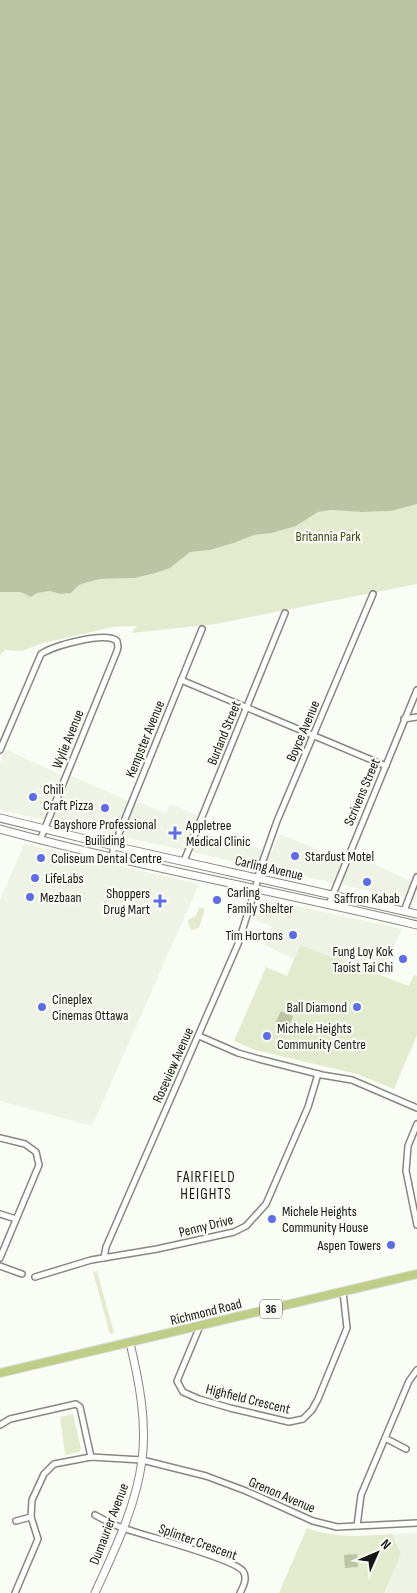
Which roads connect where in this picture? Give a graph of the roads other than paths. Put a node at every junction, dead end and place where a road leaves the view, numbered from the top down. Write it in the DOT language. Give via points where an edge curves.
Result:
graph roads {
  1 [pos="373,594"];
  2 [pos="285,613"];
  3 [pos="202,629"];
  4 [pos="181,680"];
  5 [pos="417,690"];
  6 [pos="246,708"];
  7 [pos="417,716"];
  8 [pos="404,719"];
  9 [pos="312,736"];
  10 [pos="0,750"];
  11 [pos="386,766"];
  12 [pos="0,818"];
  13 [pos="44,828"];
  14 [pos="0,830"];
  15 [pos="40,840"];
  16 [pos="114,846"];
  17 [pos="112,857"];
  18 [pos="184,861"];
  19 [pos="417,877"];
  20 [pos="258,878"];
  21 [pos="255,890"];
  22 [pos="332,894"];
  23 [pos="329,904"];
  24 [pos="404,911"];
  25 [pos="417,914"];
  26 [pos="417,925"];
  27 [pos="199,1036"];
  28 [pos="318,1074"];
  29 [pos="417,1108"];
  30 [pos="417,1124"];
  31 [pos="0,1138"];
  32 [pos="0,1214"];
  33 [pos="16,1219"];
  34 [pos="417,1225"];
  35 [pos="0,1258"];
  36 [pos="104,1258"];
  37 [pos="0,1266"];
  38 [pos="22,1274"];
  39 [pos="417,1274"];
  40 [pos="35,1277"];
  41 [pos="343,1292"];
  42 [pos="200,1326"];
  43 [pos="130,1343"];
  44 [pos="417,1370"];
  45 [pos="0,1373"];
  46 [pos="0,1426"];
  47 [pos="385,1438"];
  48 [pos="406,1449"];
  49 [pos="92,1457"];
  50 [pos="142,1460"];
  51 [pos="95,1515"];
  52 [pos="31,1518"];
  53 [pos="16,1521"];
  54 [pos="417,1523"];
  55 [pos="356,1526"];
  56 [pos="122,1528"];
  57 [pos="15,1593"];
  58 [pos="95,1593"];
  59 [pos="240,1593"];
  1 -- 9 [label="street, Boyce Avenue"];
  2 -- 6 [label="street, Burland Street"];
  3 -- 4 [label="street, Kempster Avenue"];
  4 -- 6 [label="street"];
  4 -- 16 [label="street, Kempster Avenue"];
  5 -- 8 [label="street, Scrivens Street"];
  6 -- 9 [label="street"];
  6 -- 18 [label="street, Burland Street"];
  7 -- 8 [label="street"];
  8 -- 11 [label="street, Scrivens Street"];
  9 -- 11 [label="street"];
  9 -- 20 [label="street, Boyce Avenue" via="277,821"];
  10 -- 13 [label="street, Wylie Avenue" via="42,654 54,647 100,638 117,641 118,647"];
  11 -- 22 [label="street, Scrivens Street"];
  12 -- 13 [label="main road, Carling Avenue"];
  13 -- 15 [label="street, Wylie Avenue"];
  13 -- 16 [label="main road, Carling Avenue"];
  14 -- 15 [label="main road, Carling Avenue"];
  15 -- 17 [label="main road, Carling Avenue"];
  16 -- 17 [label="street, Kempster Avenue"];
  16 -- 18 [label="main road, Carling Avenue"];
  17 -- 21 [label="main road, Carling Avenue"];
  18 -- 20 [label="main road, Carling Avenue"];
  19 -- 24 [label="street"];
  20 -- 21 [label="street, Roseview Avenue"];
  20 -- 22 [label="main road, Carling Avenue"];
  21 -- 23 [label="main road, Carling Avenue"];
  21 -- 27 [label="street, Roseview Avenue" via="238,944"];
  22 -- 23 [label="street, Scrivens Street"];
  22 -- 24 [label="main road, Carling Avenue"];
  23 -- 26 [label="main road, Carling Avenue"];
  24 -- 25 [label="main road, Carling Avenue"];
  27 -- 28 [label="street" via="238,1053"];
  27 -- 36 [label="street, Roseview Avenue" via="106,1246"];
  28 -- 29 [label="street" via="352,1080"];
  28 -- 36 [label="street, Penny Drive" via="308,1107 266,1204 246,1226 234,1232"];
  30 -- 34 [label="street" via="408,1146 406,1172"];
  31 -- 33 [label="street" via="25,1144 36,1152 39,1165"];
  32 -- 33 [label="street"];
  33 -- 35 [label="street"];
  36 -- 40 [label="street, Penny Drive"];
  37 -- 38 [label="street"];
  39 -- 41 [label="main road, Richmond Road / 36"];
  41 -- 42 [label="main road, Richmond Road / 36"];
  41 -- 42 [label="street, Highfield Crescent" via="347,1328 318,1399 302,1420 290,1422 230,1408 183,1392 177,1381"];
  42 -- 43 [label="main road, Richmond Road / 36"];
  43 -- 45 [label="main road, Richmond Road / 36"];
  43 -- 50 [label="main road, Dumaurier Avenue" via="144,1432"];
  44 -- 47 [label="street" via="409,1381"];
  46 -- 49 [label="street" via="10,1419 76,1404 80,1407"];
  47 -- 48 [label="street"];
  47 -- 55 [label="street" via="361,1495"];
  49 -- 50 [label="street, Grenon Avenue"];
  49 -- 52 [label="street, Grenon Avenue" via="54,1464 44,1474 32,1500"];
  50 -- 55 [label="street, Grenon Avenue" via="206,1476 313,1521 337,1527"];
  50 -- 56 [label="main road, Dumaurier Avenue"];
  51 -- 56 [label="street"];
  52 -- 53 [label="street"];
  52 -- 57 [label="street" via="38,1539"];
  54 -- 55 [label="street, Grenon Avenue"];
  56 -- 58 [label="main road, Dumaurier Avenue"];
  56 -- 59 [label="street, Splinter Crescent" via="213,1556 242,1570 245,1576"];
}
